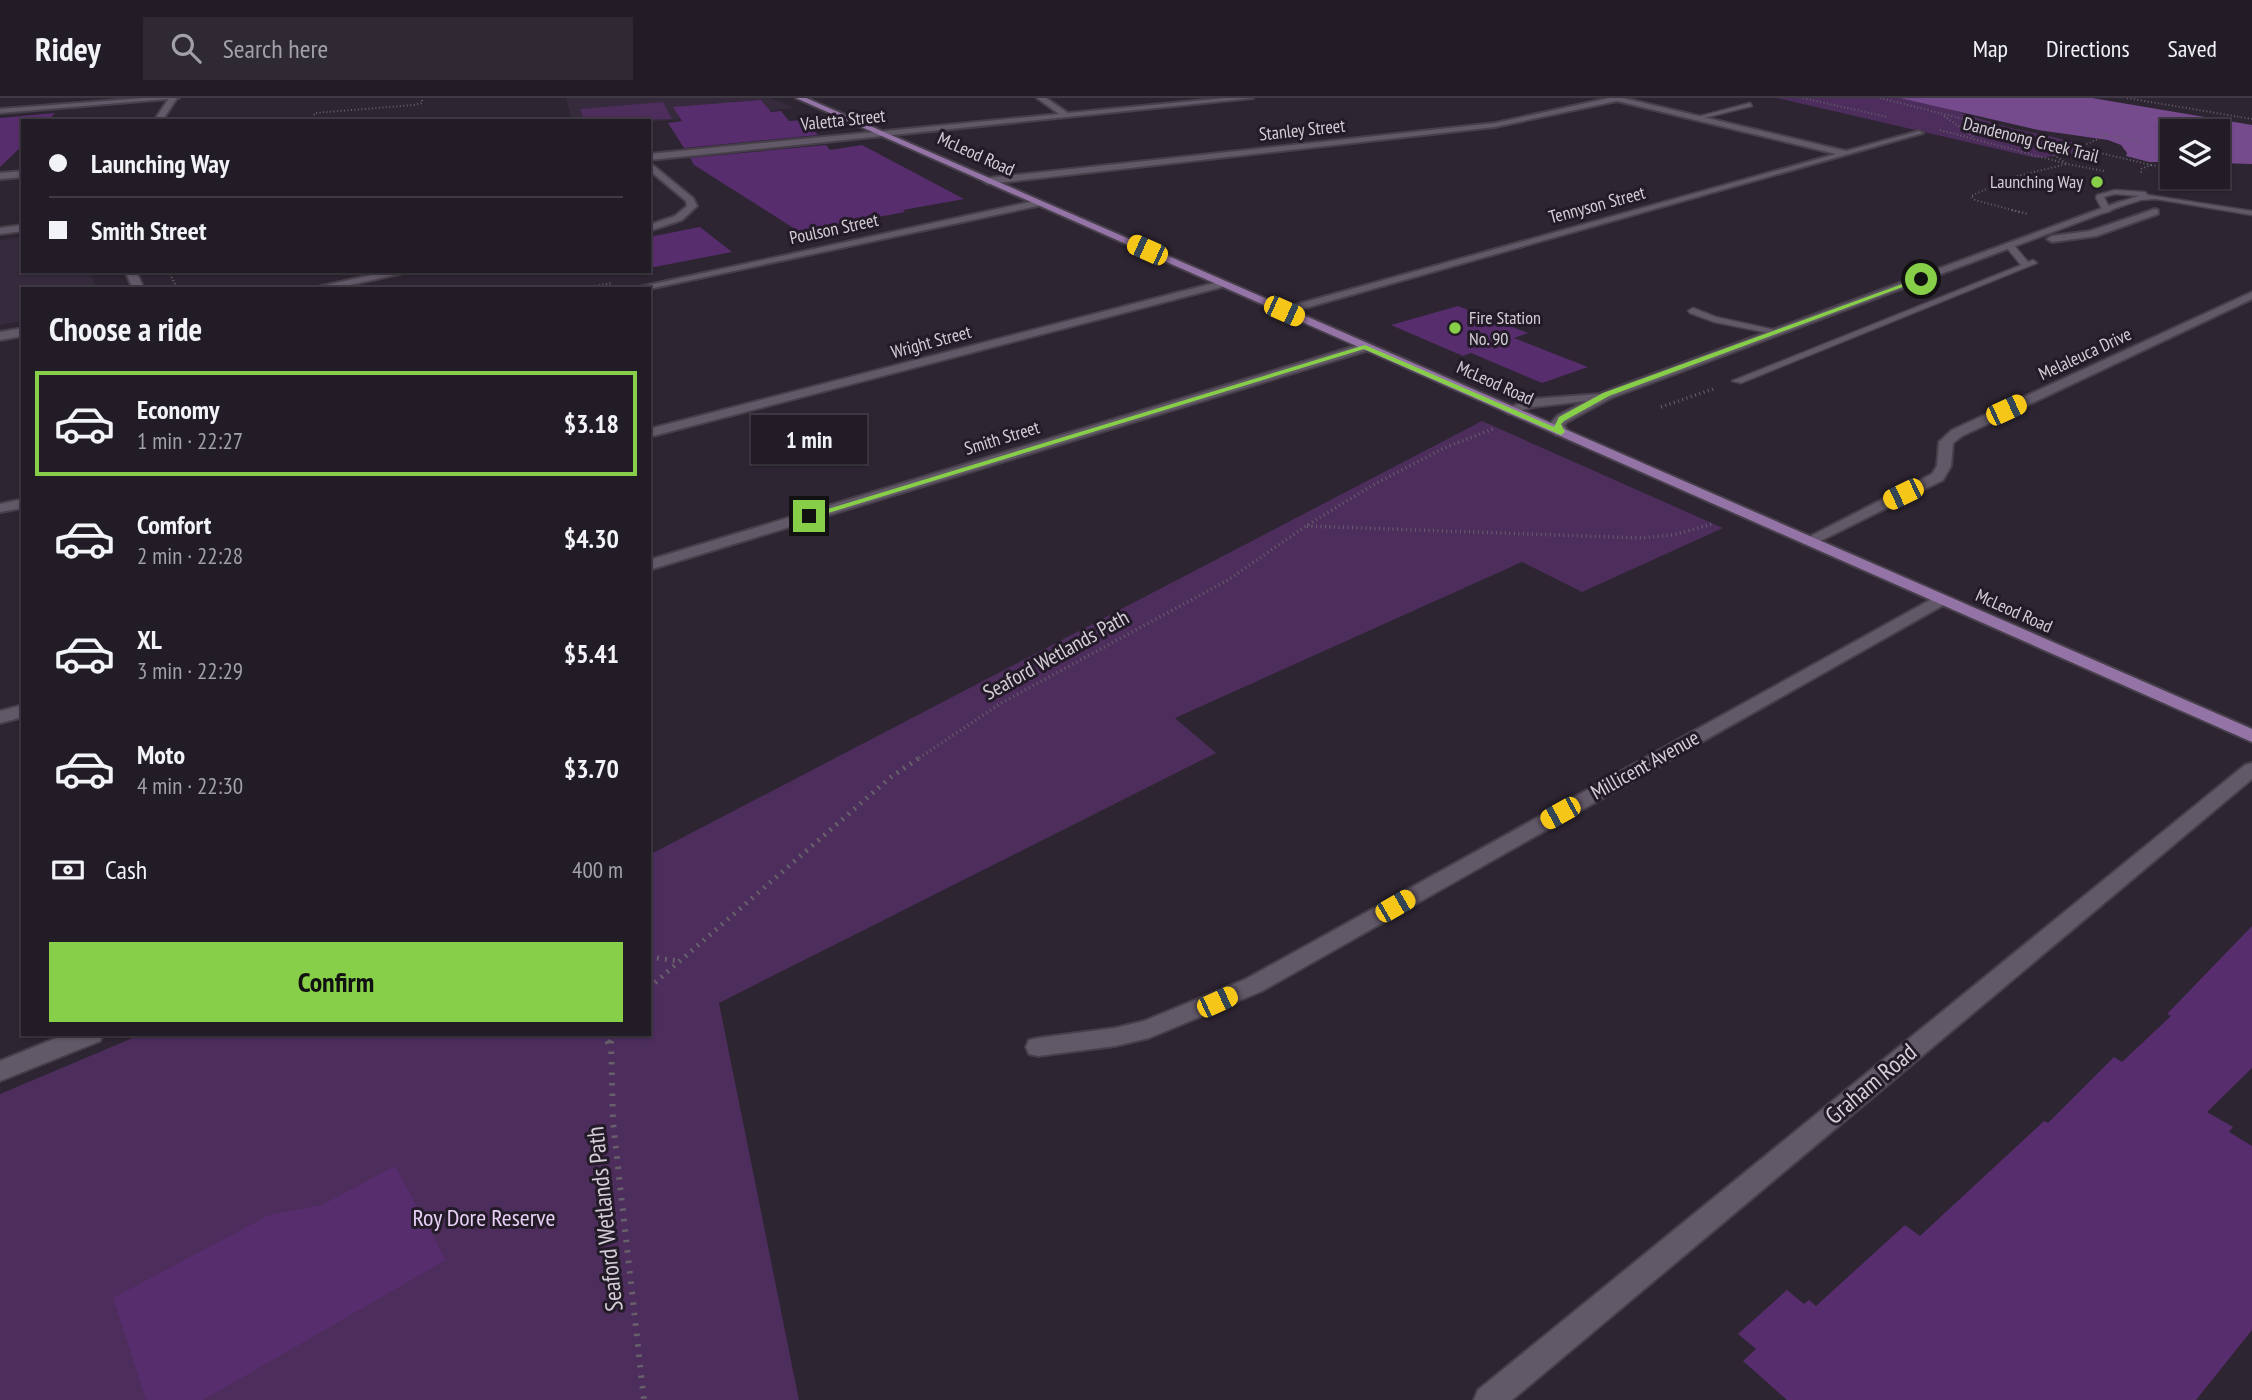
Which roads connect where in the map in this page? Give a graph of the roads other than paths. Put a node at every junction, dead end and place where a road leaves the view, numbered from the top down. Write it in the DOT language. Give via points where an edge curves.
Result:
graph roads {
  1 [pos="174,98"];
  2 [pos="800,98"];
  3 [pos="1041,98"];
  4 [pos="1249,98"];
  5 [pos="1615,98"];
  6 [pos="1750,105"];
  7 [pos="0,111"];
  8 [pos="1066,116"];
  9 [pos="1696,118"];
  10 [pos="159,119"];
  11 [pos="1919,133"];
  12 [pos="882,134"];
  13 [pos="1847,154"];
  14 [pos="651,157"];
  15 [pos="651,167"];
  16 [pos="21,174"];
  17 [pos="0,176"];
  18 [pos="988,181"];
  19 [pos="2100,198"];
  20 [pos="2182,201"];
  21 [pos="1040,203"];
  22 [pos="2122,204"];
  23 [pos="2219,207"];
  24 [pos="2107,212"];
  25 [pos="2155,212"];
  26 [pos="2252,213"];
  27 [pos="651,227"];
  28 [pos="21,228"];
  29 [pos="0,231"];
  30 [pos="2014,245"];
  31 [pos="397,273"];
  32 [pos="1222,284"];
  33 [pos="324,287"];
  34 [pos="644,287"];
  35 [pos="2252,295"];
  36 [pos="1284,311"];
  37 [pos="1693,311"];
  38 [pos="21,332"];
  39 [pos="1779,332"];
  40 [pos="0,337"];
  41 [pos="1365,347"];
  42 [pos="1737,381"];
  43 [pos="1606,395"];
  44 [pos="1516,413"];
  45 [pos="651,432"];
  46 [pos="1561,432"];
  47 [pos="21,503"];
  48 [pos="0,508"];
  49 [pos="1809,541"];
  50 [pos="651,564"];
  51 [pos="1941,599"];
  52 [pos="21,712"];
  53 [pos="0,717"];
  54 [pos="2252,736"];
  55 [pos="2252,769"];
  56 [pos="86,1036"];
  57 [pos="1038,1047"];
  58 [pos="0,1070"];
  59 [pos="1489,1400"];
  1 -- 7 [label="street"];
  1 -- 10 [label="street"];
  2 -- 12 [label="main road, McLeod Road"];
  3 -- 8 [label="street"];
  4 -- 8 [label="street, Valetta Street"];
  5 -- 9 [label="street"];
  5 -- 18 [label="street, Stanley Street" via="1495,125"];
  6 -- 9 [label="lane"];
  8 -- 12 [label="street, Valetta Street"];
  9 -- 13 [label="street"];
  11 -- 13 [label="street, Tennyson Street"];
  12 -- 14 [label="street, Valetta Street"];
  12 -- 18 [label="main road, McLeod Road"];
  13 -- 36 [label="street, Tennyson Street"];
  15 -- 27 [label="street" via="692,206 673,221"];
  16 -- 17 [label="street"];
  18 -- 21 [label="main road, McLeod Road"];
  19 -- 20 [label="lane" via="2122,192"];
  19 -- 24 [label="lane"];
  20 -- 22 [label="lane" via="2146,197"];
  20 -- 23 [label="lane"];
  21 -- 32 [label="main road, McLeod Road"];
  21 -- 34 [label="street, Poulson Street"];
  22 -- 24 [label="street"];
  23 -- 25 [label="lane" via="2176,206"];
  23 -- 26 [label="lane"];
  24 -- 30 [label="street"];
  25 -- 30 [label="street" via="2083,236"];
  28 -- 29 [label="street"];
  30 -- 39 [label="street"];
  30 -- 42 [label="lane" via="2030,265"];
  31 -- 33 [label="street"];
  32 -- 36 [label="main road, McLeod Road"];
  32 -- 45 [label="street, Wright Street"];
  35 -- 49 [label="street, Melaleuca Drive" via="1957,433 1946,442 1938,477"];
  36 -- 41 [label="main road, McLeod Road"];
  37 -- 39 [label="lane"];
  38 -- 40 [label="street"];
  39 -- 43 [label="street"];
  41 -- 44 [label="main road, McLeod Road"];
  41 -- 50 [label="street, Smith Street"];
  43 -- 44 [label="street" via="1539,402"];
  43 -- 46 [label="street" via="1562,419 1557,424"];
  44 -- 46 [label="main road, McLeod Road"];
  46 -- 49 [label="main road, McLeod Road"];
  47 -- 48 [label="street"];
  49 -- 51 [label="main road, McLeod Road"];
  51 -- 54 [label="main road, McLeod Road"];
  51 -- 57 [label="street, Millicent Avenue" via="1254,985 1149,1029"];
  52 -- 53 [label="street"];
  55 -- 59 [label="street, Graham Road"];
  56 -- 58 [label="street"];
}
